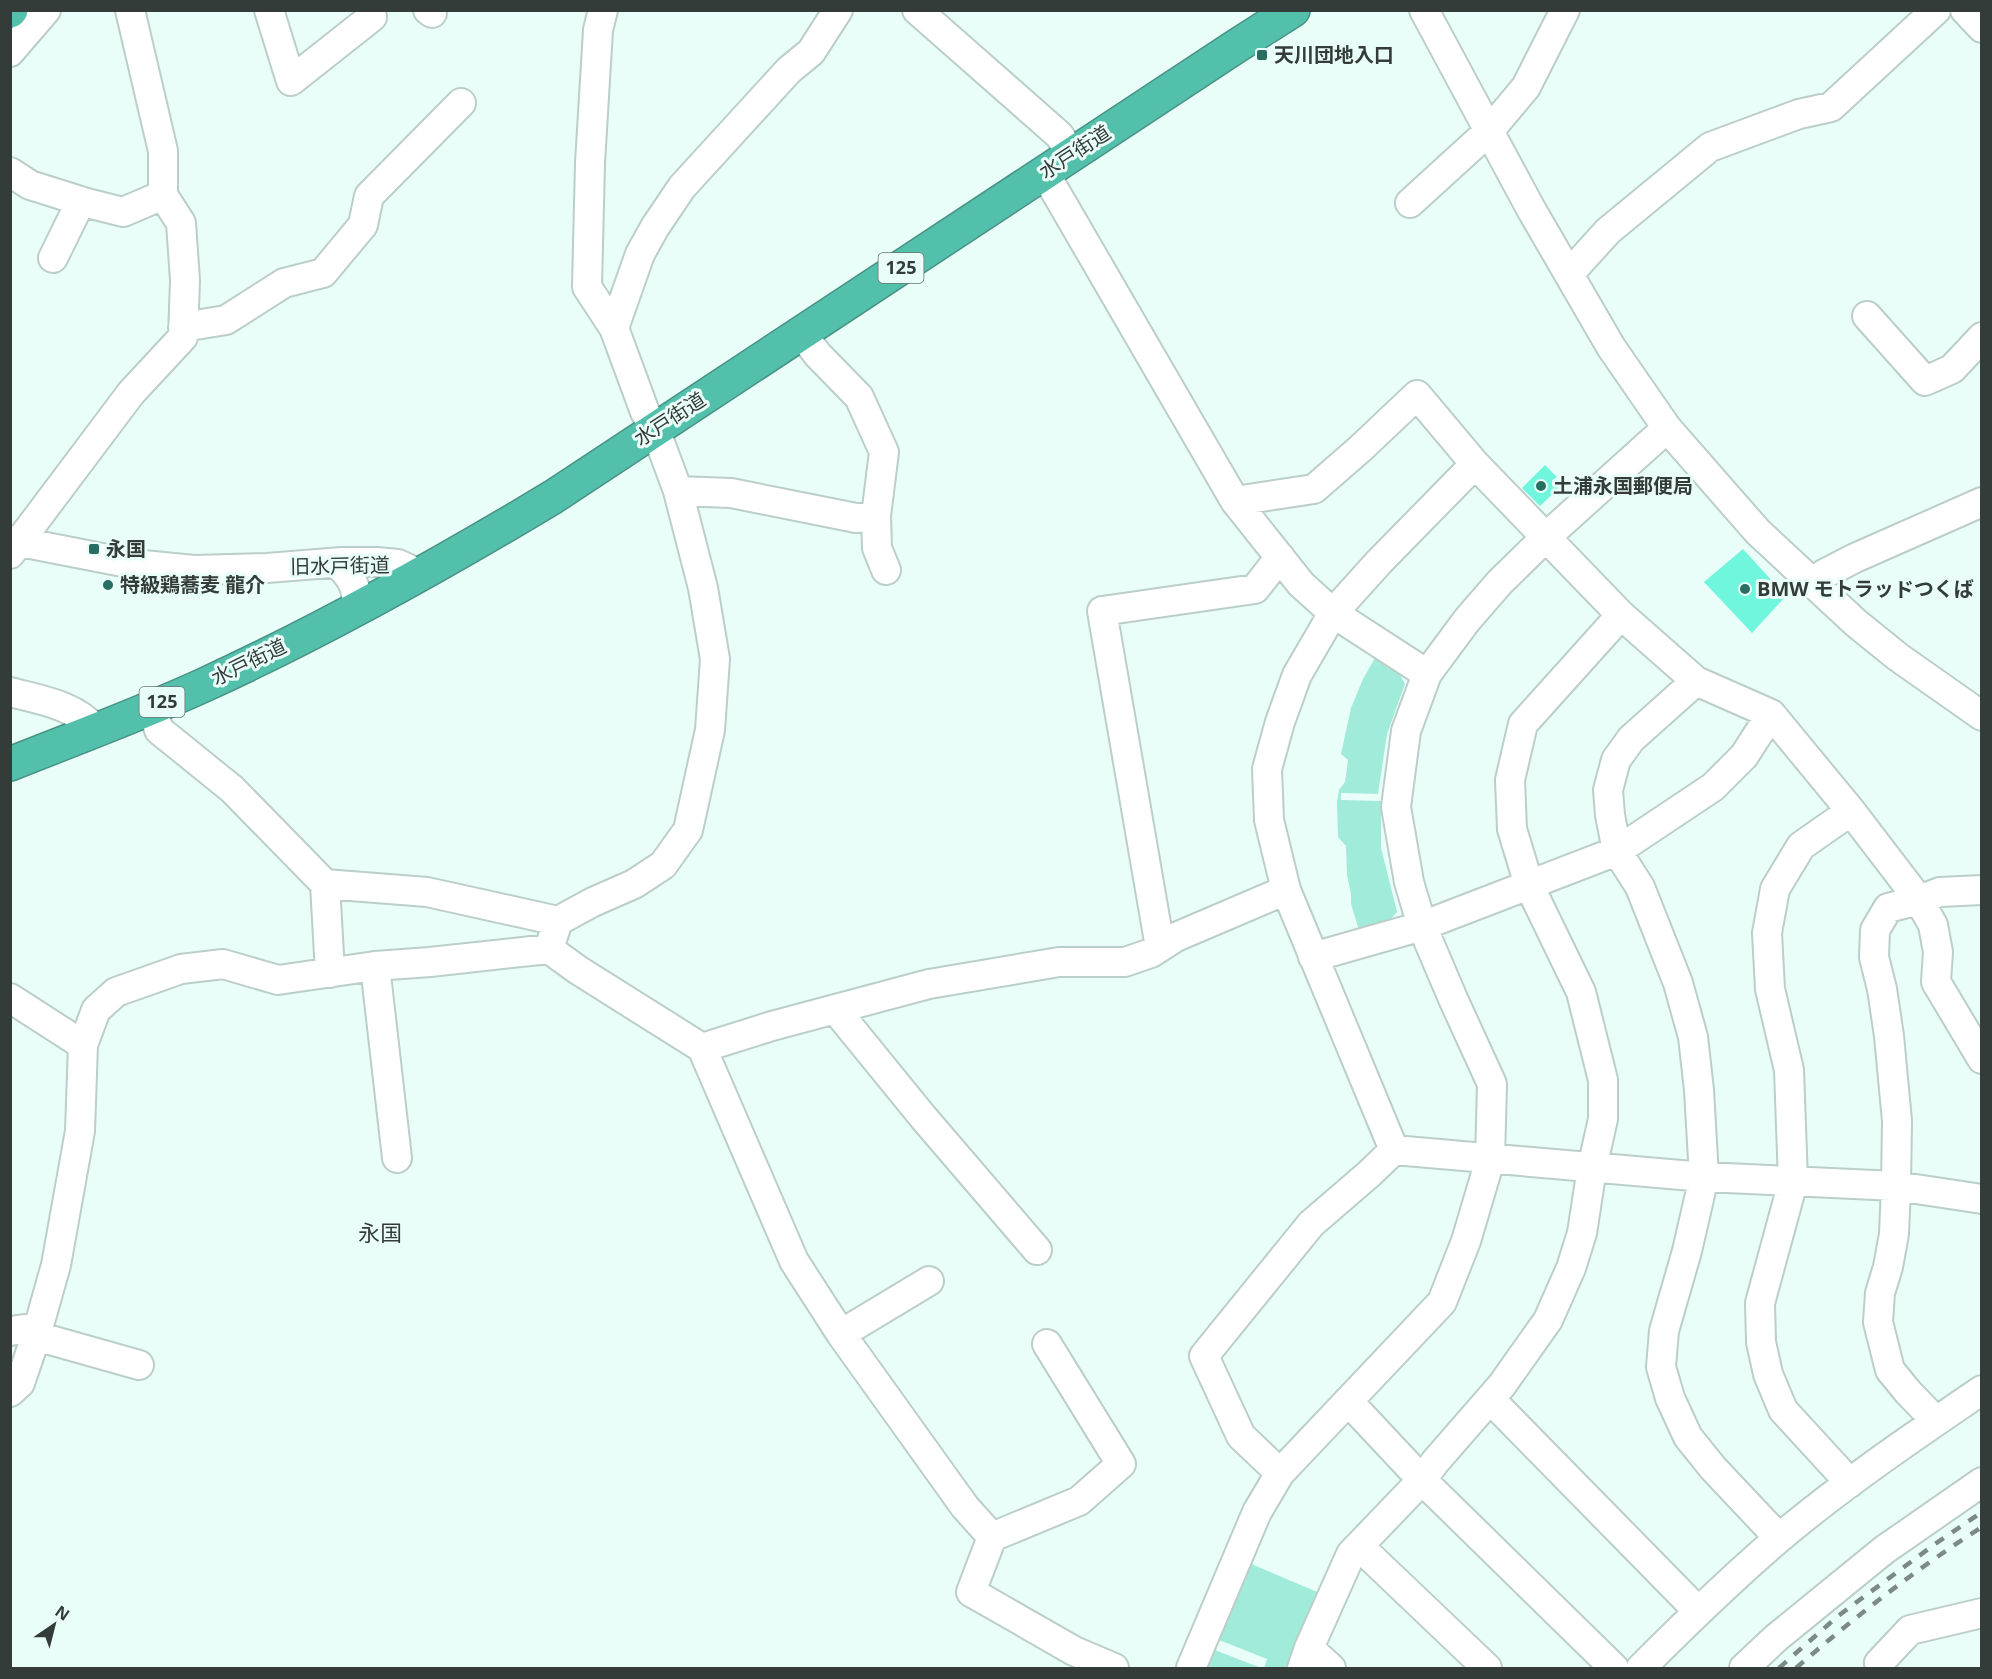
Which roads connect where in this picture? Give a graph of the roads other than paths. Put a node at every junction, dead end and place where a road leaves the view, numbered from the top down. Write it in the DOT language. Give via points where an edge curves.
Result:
graph roads {
  1 [pos="46,10"];
  2 [pos="130,10"];
  3 [pos="269,10"];
  4 [pos="370,10"];
  5 [pos="603,10"];
  6 [pos="838,10"];
  7 [pos="917,10"];
  8 [pos="1293,10"];
  9 [pos="1424,10"];
  10 [pos="1565,10"];
  11 [pos="1936,10"];
  12 [pos="1965,10"];
  13 [pos="1982,28"];
  14 [pos="10,52"];
  15 [pos="460,103"];
  16 [pos="1490,130"];
  17 [pos="1072,154"];
  18 [pos="10,172"];
  19 [pos="1044,172"];
  20 [pos="163,195"];
  21 [pos="81,201"];
  22 [pos="1410,203"];
  23 [pos="54,258"];
  24 [pos="1569,274"];
  25 [pos="1867,316"];
  26 [pos="183,327"];
  27 [pos="614,328"];
  28 [pos="801,333"];
  29 [pos="1982,337"];
  30 [pos="1667,428"];
  31 [pos="655,429"];
  32 [pos="1475,464"];
  33 [pos="678,491"];
  34 [pos="1235,501"];
  35 [pos="1982,502"];
  36 [pos="876,516"];
  37 [pos="1545,538"];
  38 [pos="13,545"];
  39 [pos="1280,557"];
  40 [pos="336,563"];
  41 [pos="886,570"];
  42 [pos="418,576"];
  43 [pos="1814,582"];
  44 [pos="355,608"];
  45 [pos="1333,613"];
  46 [pos="1621,615"];
  47 [pos="1427,674"];
  48 [pos="1696,681"];
  49 [pos="10,693"];
  50 [pos="152,707"];
  51 [pos="1771,714"];
  52 [pos="1982,716"];
  53 [pos="96,730"];
  54 [pos="10,764"];
  55 [pos="1851,811"];
  56 [pos="1617,851"];
  57 [pos="325,884"];
  58 [pos="1529,885"];
  59 [pos="1286,890"];
  60 [pos="1982,890"];
  61 [pos="1919,900"];
  62 [pos="558,921"];
  63 [pos="1422,926"];
  64 [pos="1160,947"];
  65 [pos="549,949"];
  66 [pos="1312,957"];
  67 [pos="375,966"];
  68 [pos="330,973"];
  69 [pos="10,998"];
  70 [pos="835,1009"];
  71 [pos="82,1045"];
  72 [pos="702,1048"];
  73 [pos="1982,1059"];
  74 [pos="1394,1150"];
  75 [pos="397,1158"];
  76 [pos="1490,1160"];
  77 [pos="1592,1168"];
  78 [pos="1704,1177"];
  79 [pos="1792,1182"];
  80 [pos="1896,1186"];
  81 [pos="1982,1199"];
  82 [pos="1037,1250"];
  83 [pos="929,1281"];
  84 [pos="28,1331"];
  85 [pos="841,1334"];
  86 [pos="1047,1344"];
  87 [pos="139,1365"];
  88 [pos="1982,1389"];
  89 [pos="10,1392"];
  90 [pos="1490,1399"];
  91 [pos="1348,1401"];
  92 [pos="1936,1421"];
  93 [pos="1280,1473"];
  94 [pos="1422,1480"];
  95 [pos="1982,1482"];
  96 [pos="1850,1483"];
  97 [pos="992,1537"];
  98 [pos="1779,1538"];
  99 [pos="1359,1546"];
  100 [pos="1698,1611"];
  101 [pos="1982,1613"];
  102 [pos="1306,1658"];
  103 [pos="1114,1668"];
  104 [pos="1191,1668"];
  105 [pos="1331,1668"];
  106 [pos="1487,1668"];
  107 [pos="1614,1668"];
  108 [pos="1641,1668"];
  109 [pos="1744,1668"];
  110 [pos="1881,1668"];
  1 -- 14 [label="street"];
  2 -- 20 [label="street" via="163,151"];
  3 -- 4 [label="street" via="291,81 372,17"];
  5 -- 27 [label="street" via="598,30 590,152 587,288"];
  6 -- 27 [label="street" via="811,52 789,70 682,187 640,255"];
  7 -- 17 [label="street" via="1059,135"];
  8 -- 17 [label="highway, 水戸街道 / 125"];
  9 -- 16 [label="street"];
  10 -- 16 [label="street" via="1526,87"];
  11 -- 24 [label="street" via="1831,107 1799,114 1710,147 1608,231"];
  12 -- 13 [label="street"];
  15 -- 26 [label="street" via="369,196 363,225 323,273 284,283 226,320"];
  16 -- 22 [label="street"];
  16 -- 24 [label="street"];
  17 -- 19 [label="highway, 水戸街道 / 125"];
  18 -- 21 [label="street" via="30,185"];
  19 -- 28 [label="highway, 水戸街道 / 125"];
  19 -- 34 [label="street"];
  20 -- 21 [label="street" via="123,212"];
  20 -- 26 [label="street" via="181,223"];
  21 -- 23 [label="street"];
  24 -- 30 [label="street" via="1611,347"];
  25 -- 29 [label="street" via="1924,381 1952,369"];
  26 -- 38 [label="street" via="183,337 131,393"];
  27 -- 31 [label="street"];
  28 -- 31 [label="highway, 水戸街道 / 125"];
  28 -- 36 [label="street" via="859,398 884,452"];
  30 -- 37 [label="street"];
  30 -- 43 [label="street" via="1758,532"];
  31 -- 33 [label="street"];
  31 -- 42 [label="highway, 水戸街道 / 125" via="553,497"];
  32 -- 34 [label="street" via="1417,395 1314,489"];
  32 -- 37 [label="street"];
  32 -- 45 [label="street"];
  33 -- 36 [label="street" via="731,493 856,518"];
  33 -- 62 [label="street" via="715,659 710,730 688,830 663,865 634,884"];
  34 -- 39 [label="street"];
  35 -- 43 [label="street" via="1856,558"];
  36 -- 41 [label="street" via="877,548"];
  37 -- 46 [label="street"];
  37 -- 47 [label="street" via="1467,620"];
  38 -- 40 [label="street, 旧水戸街道" via="194,570"];
  39 -- 45 [label="street"];
  39 -- 64 [label="street" via="1255,589 1102,611"];
  40 -- 42 [label="street, 旧水戸街道" via="398,564"];
  40 -- 44 [label="street" via="353,584 358,598"];
  42 -- 44 [label="highway, 水戸街道 / 125"];
  43 -- 52 [label="street" via="1898,657"];
  44 -- 50 [label="highway, 水戸街道 / 125"];
  45 -- 47 [label="street"];
  45 -- 59 [label="street" via="1297,675 1267,769 1269,820"];
  46 -- 48 [label="street"];
  46 -- 58 [label="street" via="1523,724 1510,780 1512,829"];
  47 -- 63 [label="street" via="1406,731 1396,807 1409,882"];
  48 -- 51 [label="street"];
  48 -- 56 [label="street" via="1631,739 1616,760 1608,790"];
  49 -- 53 [label="street" via="59,705"];
  50 -- 53 [label="highway, 水戸街道 / 125"];
  50 -- 57 [label="street" via="159,730 232,789"];
  51 -- 55 [label="street"];
  51 -- 56 [label="street" via="1744,756 1713,787"];
  53 -- 54 [label="highway, 水戸街道 / 125"];
  55 -- 61 [label="street"];
  55 -- 79 [label="street" via="1801,846 1775,889 1767,933 1770,989 1789,1070"];
  56 -- 58 [label="street"];
  56 -- 78 [label="street" via="1640,887 1678,983 1693,1037"];
  57 -- 62 [label="street" via="428,892"];
  57 -- 68 [label="street"];
  58 -- 63 [label="street"];
  58 -- 77 [label="street" via="1581,992 1603,1080 1603,1119"];
  59 -- 64 [label="street"];
  59 -- 66 [label="street"];
  60 -- 61 [label="street" via="1940,892"];
  61 -- 73 [label="street" via="1934,925 1938,952 1936,982"];
  61 -- 80 [label="street" via="1888,908 1875,930 1874,957 1889,1036 1897,1121"];
  62 -- 65 [label="street"];
  63 -- 66 [label="street"];
  63 -- 76 [label="street" via="1492,1084"];
  64 -- 70 [label="street" via="1125,962 1059,962 929,984"];
  65 -- 67 [label="street"];
  65 -- 72 [label="street"];
  66 -- 74 [label="street"];
  67 -- 68 [label="street"];
  67 -- 75 [label="street"];
  68 -- 71 [label="street" via="278,980 223,964 181,969 116,993 96,1011"];
  69 -- 71 [label="street"];
  70 -- 72 [label="street"];
  70 -- 82 [label="street"];
  71 -- 84 [label="street" via="80,1131 56,1265"];
  72 -- 85 [label="street" via="794,1261"];
  74 -- 76 [label="street"];
  74 -- 93 [label="street" via="1311,1224 1204,1356 1241,1436"];
  76 -- 77 [label="street"];
  76 -- 91 [label="street" via="1466,1241 1442,1302"];
  77 -- 78 [label="street"];
  77 -- 90 [label="street" via="1582,1233 1571,1268 1548,1320"];
  78 -- 79 [label="street"];
  78 -- 98 [label="street" via="1664,1331 1661,1367 1688,1437"];
  79 -- 80 [label="street"];
  79 -- 96 [label="street" via="1760,1303 1761,1342 1768,1374 1783,1410"];
  80 -- 81 [label="street"];
  80 -- 92 [label="street" via="1894,1234 1880,1293 1878,1322 1890,1370"];
  83 -- 85 [label="street"];
  84 -- 87 [label="street"];
  84 -- 89 [label="street" via="20,1383"];
  85 -- 97 [label="street" via="964,1507"];
  86 -- 97 [label="street" via="1120,1464 1079,1501"];
  88 -- 92 [label="street"];
  90 -- 94 [label="street"];
  90 -- 100 [label="street"];
  91 -- 93 [label="street"];
  91 -- 94 [label="street"];
  92 -- 96 [label="street"];
  93 -- 104 [label="street" via="1257,1512"];
  94 -- 99 [label="street"];
  94 -- 107 [label="street"];
  95 -- 109 [label="street" via="1884,1550"];
  96 -- 98 [label="street"];
  97 -- 103 [label="street" via="971,1592 1074,1651"];
  98 -- 100 [label="street"];
  99 -- 102 [label="street" via="1351,1554"];
  99 -- 106 [label="street"];
  100 -- 108 [label="street"];
  101 -- 110 [label="street" via="1910,1630 1879,1663"];
  102 -- 105 [label="street"];
}
